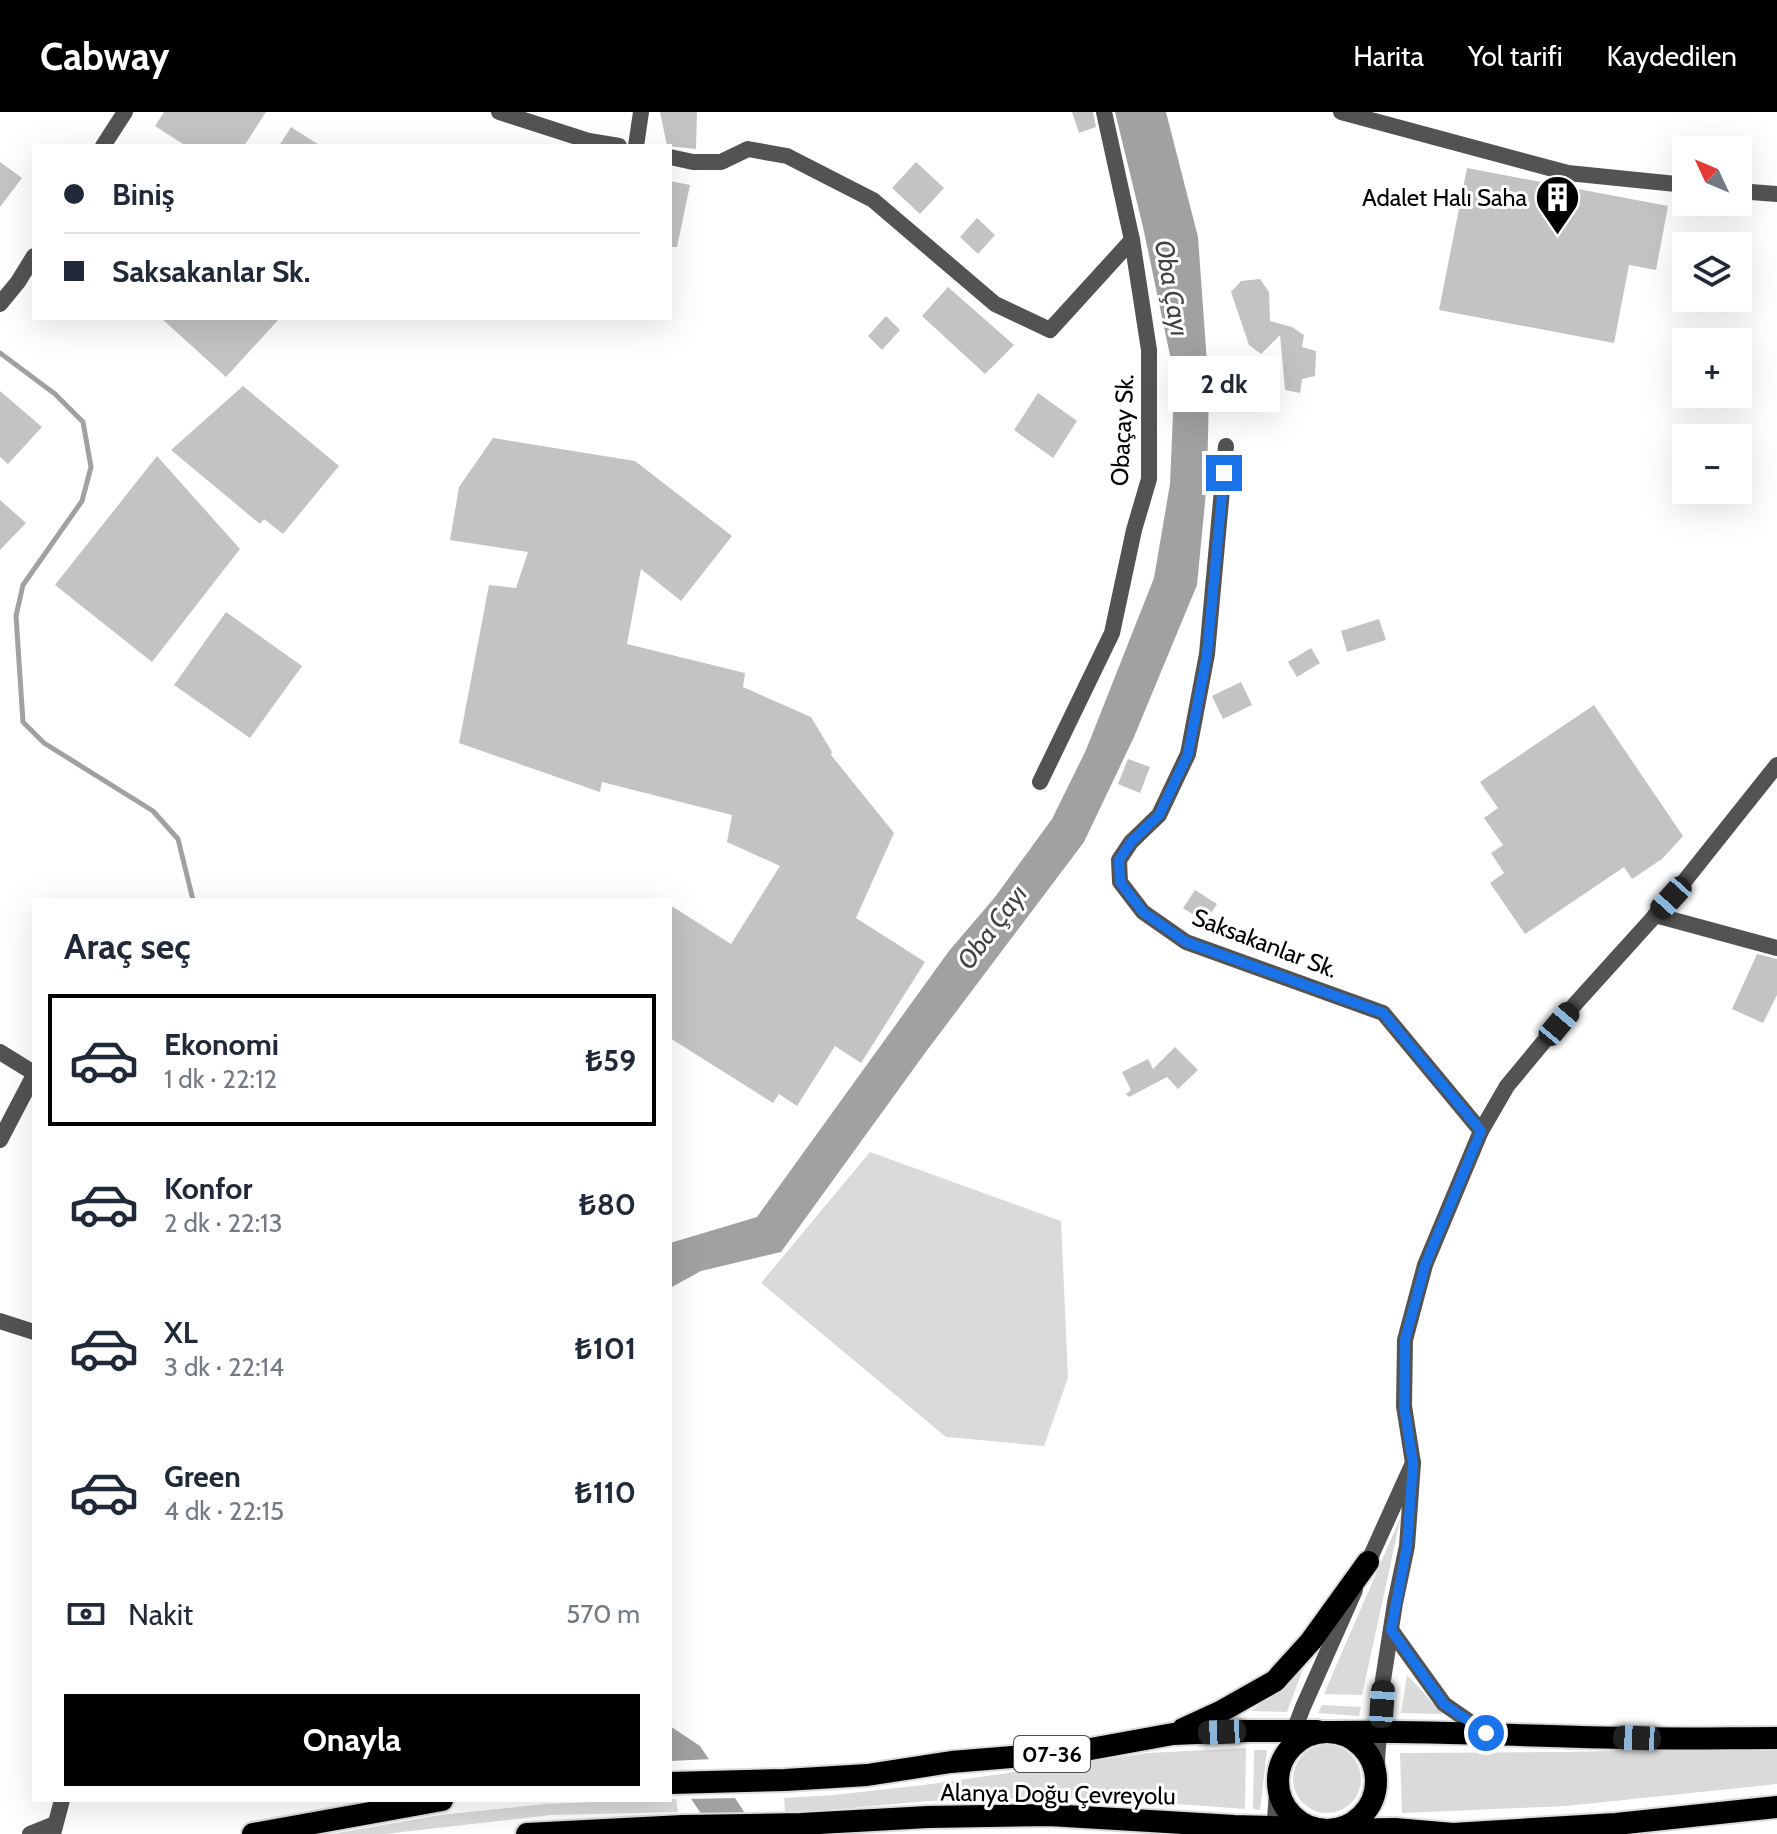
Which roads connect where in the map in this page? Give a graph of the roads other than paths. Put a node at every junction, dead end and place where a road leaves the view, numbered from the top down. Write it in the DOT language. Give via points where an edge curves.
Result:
graph roads {
  1 [pos="125,112"];
  2 [pos="499,112"];
  3 [pos="641,112"];
  4 [pos="1104,112"];
  5 [pos="1341,112"];
  6 [pos="104,144"];
  7 [pos="607,144"];
  8 [pos="636,144"];
  9 [pos="672,157"];
  10 [pos="1672,184"];
  11 [pos="1752,192"];
  12 [pos="1777,194"];
  13 [pos="1132,240"];
  14 [pos="32,259"];
  15 [pos="0,304"];
  16 [pos="1226,446"];
  17 [pos="1777,765"];
  18 [pos="1040,782"];
  19 [pos="1655,915"];
  20 [pos="1777,948"];
  21 [pos="0,1052"];
  22 [pos="32,1073"];
  23 [pos="32,1078"];
  24 [pos="1481,1131"];
  25 [pos="0,1140"];
  26 [pos="0,1321"];
  27 [pos="32,1331"];
  28 [pos="1413,1463"];
  29 [pos="1368,1562"];
  30 [pos="1391,1630"];
  31 [pos="1380,1731"];
  32 [pos="1293,1732"];
  33 [pos="1325,1732"];
  34 [pos="1486,1733"];
  35 [pos="1173,1734"];
  36 [pos="1777,1738"];
  37 [pos="1280,1769"];
  38 [pos="672,1783"];
  39 [pos="1372,1795"];
  40 [pos="61,1802"];
  41 [pos="431,1802"];
  42 [pos="1777,1807"];
  43 [pos="1168,1827"];
  44 [pos="54,1829"];
  45 [pos="1321,1829"];
  46 [pos="1274,1830"];
  47 [pos="1359,1832"];
  48 [pos="30,1834"];
  49 [pos="253,1834"];
  50 [pos="527,1834"];
  51 [pos="1453,1834"];
  1 -- 6 [label="street"];
  2 -- 7 [label="street"];
  3 -- 8 [label="street"];
  4 -- 13 [label="street, Obaçay Sk."];
  5 -- 10 [label="street" via="1568,173"];
  9 -- 13 [label="street" via="721,162 748,149 787,156 873,200 995,304 1050,330"];
  11 -- 12 [label="street"];
  13 -- 18 [label="street, Obaçay Sk." via="1149,350 1149,479 1112,633"];
  14 -- 15 [label="street"];
  16 -- 24 [label="street, Saksakanlar Sk." via="1207,654 1188,754 1159,815 1119,860 1120,882 1143,912 1186,942 1383,1013"];
  17 -- 19 [label="street"];
  19 -- 20 [label="street"];
  19 -- 24 [label="street" via="1507,1086"];
  21 -- 22 [label="street"];
  23 -- 25 [label="street"];
  24 -- 28 [label="street" via="1425,1265 1405,1340 1404,1406"];
  26 -- 27 [label="street"];
  28 -- 29 [label="street"];
  28 -- 30 [label="street" via="1407,1546"];
  29 -- 32 [label="street"];
  29 -- 35 [label="highway" via="1275,1681"];
  30 -- 31 [label="street"];
  30 -- 34 [label="street" via="1444,1704"];
  31 -- 33 [label="highway, Alanya Doğu Çevreyolu"];
  31 -- 34 [label="highway, Alanya Doğu Çevreyolu"];
  31 -- 39 [label="street"];
  32 -- 33 [label="highway, Alanya Doğu Çevreyolu / 07-36"];
  32 -- 35 [label="highway, Alanya Doğu Çevreyolu / 07-36"];
  32 -- 37 [label="street"];
  33 -- 37 [label="highway" via="1302,1739"];
  33 -- 39 [label="highway" via="1347,1736 1369,1757 1375,1772"];
  34 -- 36 [label="highway, Alanya Doğu Çevreyolu"];
  35 -- 38 [label="highway, Alanya Doğu Çevreyolu / 07-36" via="1074,1752 867,1775"];
  37 -- 45 [label="highway" via="1279,1793 1286,1809 1298,1821"];
  37 -- 46 [label="street"];
  39 -- 45 [label="highway" via="1360,1817 1346,1826"];
  39 -- 47 [label="street"];
  40 -- 44 [label="street"];
  41 -- 49 [label="highway"];
  42 -- 51 [label="highway, Alanya Doğu Çevreyolu"];
  43 -- 46 [label="highway, Alanya Doğu Çevreyolu"];
  43 -- 50 [label="highway, Alanya Doğu Çevreyolu" via="1049,1815"];
  44 -- 48 [label="street"];
  45 -- 46 [label="highway, Alanya Doğu Çevreyolu"];
  45 -- 47 [label="highway, Alanya Doğu Çevreyolu"];
  47 -- 51 [label="highway, Alanya Doğu Çevreyolu"];
}
